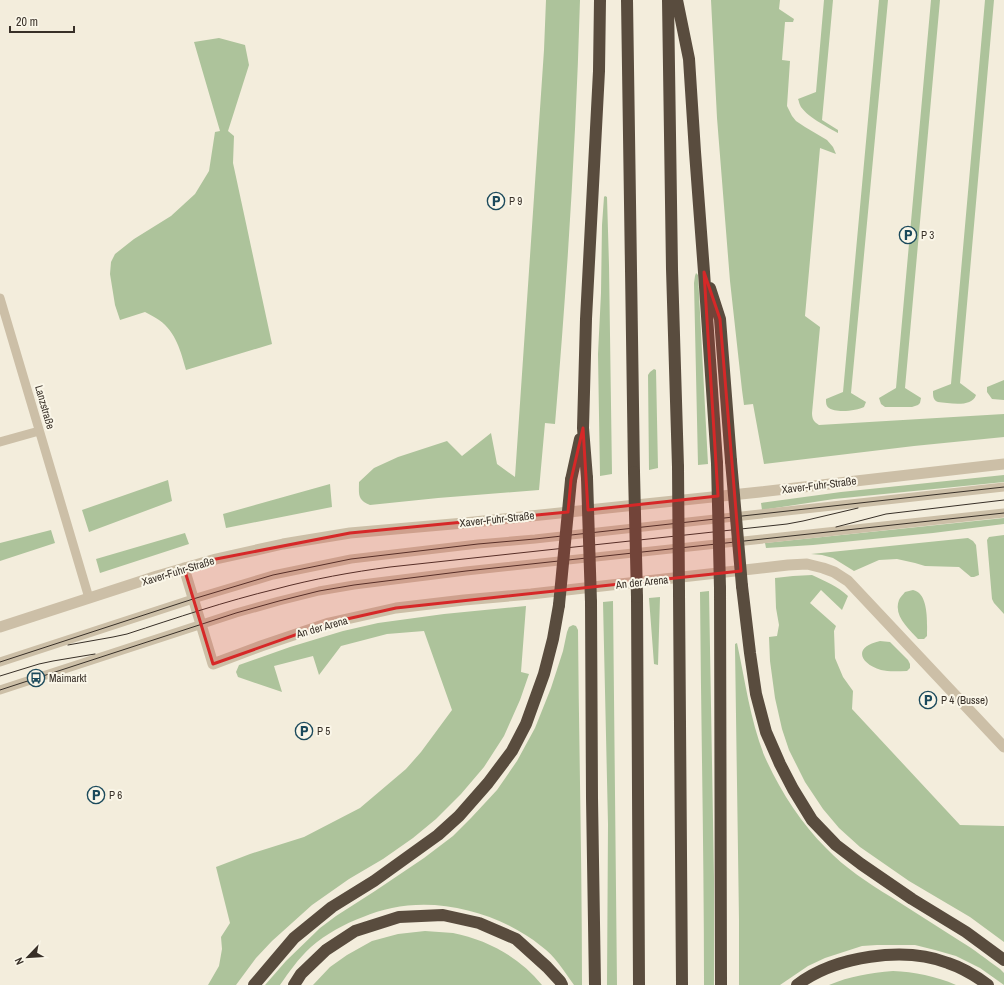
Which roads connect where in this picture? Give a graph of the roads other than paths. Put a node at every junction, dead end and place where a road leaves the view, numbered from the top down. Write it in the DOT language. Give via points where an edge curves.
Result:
graph roads {
  1 [pos="600,0"];
  2 [pos="627,0"];
  3 [pos="668,0"];
  4 [pos="677,0"];
  5 [pos="704,272"];
  6 [pos="0,298"];
  7 [pos="583,428"];
  8 [pos="39,431"];
  9 [pos="0,442"];
  10 [pos="1004,464"];
  11 [pos="1004,487"];
  12 [pos="1004,513"];
  13 [pos="184,568"];
  14 [pos="89,598"];
  15 [pos="193,599"];
  16 [pos="200,624"];
  17 [pos="0,627"];
  18 [pos="0,662"];
  19 [pos="0,690"];
  20 [pos="1004,747"];
  21 [pos="1004,960"];
  22 [pos="254,985"];
  23 [pos="294,985"];
  24 [pos="562,985"];
  25 [pos="595,985"];
  26 [pos="639,985"];
  27 [pos="682,985"];
  28 [pos="721,985"];
  29 [pos="797,985"];
  30 [pos="988,985"];
  1 -- 7 [label="highway"];
  2 -- 26 [label="highway, bridge"];
  3 -- 27 [label="highway, bridge" via="678,467"];
  4 -- 5 [label="highway" via="689,58"];
  5 -- 21 [label="highway, bridge" via="720,319 742,586 756,694 766,732 792,789 812,820 836,844 861,864 966,932"];
  5 -- 28 [label="highway, bridge" via="717,463 720,588"];
  6 -- 8 [label="lane, Lanzstraße"];
  7 -- 22 [label="highway, bridge" via="570,480 559,605 553,639 544,674 526,724 512,751 488,784 459,816 438,835 332,908 294,938"];
  7 -- 25 [label="highway, bridge" via="591,602"];
  8 -- 9 [label="lane"];
  8 -- 14 [label="lane, Lanzstraße"];
  10 -- 13 [label="street, Xaver-Fuhr-Straße" via="752,493 350,533 283,544"];
  11 -- 15 [label="lane" via="351,559 273,575"];
  12 -- 16 [label="lane" via="354,585 279,601"];
  13 -- 14 [label="street, Xaver-Fuhr-Straße"];
  13 -- 15 [label="street"];
  14 -- 17 [label="street, Xaver-Fuhr-Straße"];
  15 -- 16 [label="street"];
  15 -- 18 [label="lane"];
  16 -- 19 [label="lane"];
  16 -- 20 [label="street, An der Arena" via="213,664 329,623 396,608 807,564 834,572 848,581"];
  23 -- 24 [label="highway" via="301,974 326,950 355,931 399,917 442,915 479,923 516,939 548,967"];
  29 -- 30 [label="highway" via="823,970 877,955 928,957 947,962 966,970"];
}
